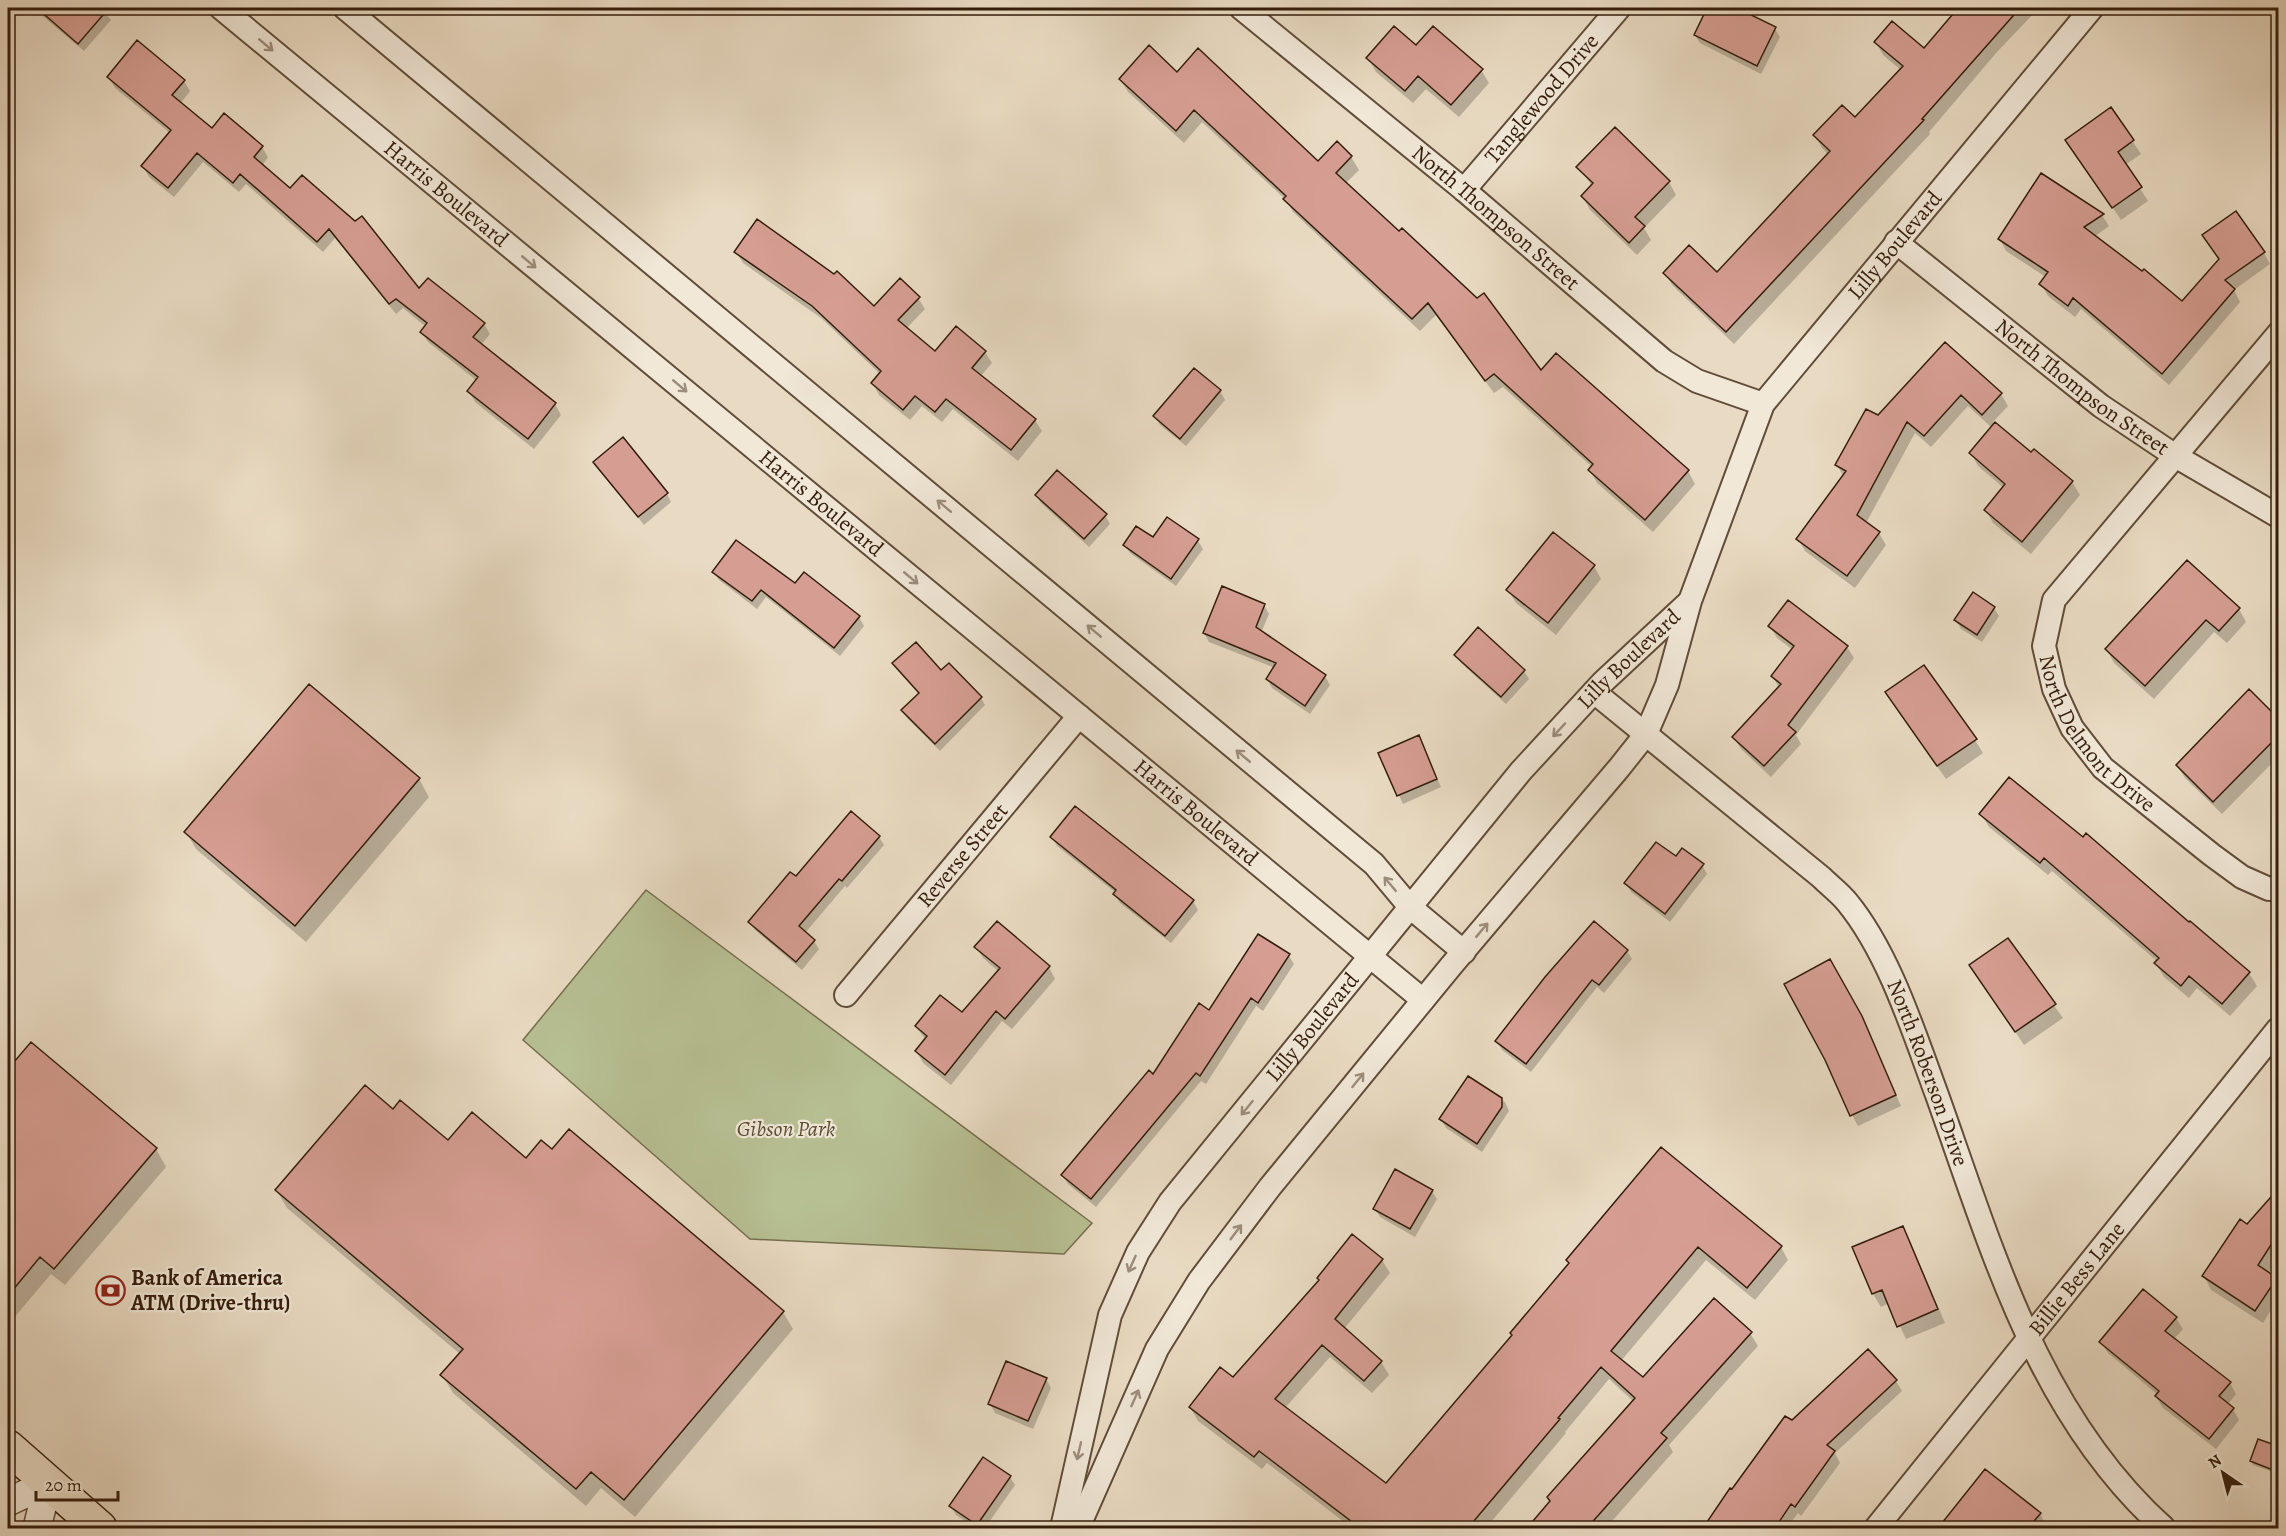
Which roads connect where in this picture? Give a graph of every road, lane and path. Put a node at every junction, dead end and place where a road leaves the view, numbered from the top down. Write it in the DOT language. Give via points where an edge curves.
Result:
graph roads {
  1 [pos="220,8"];
  2 [pos="345,8"];
  3 [pos="1241,8"];
  4 [pos="1619,8"];
  5 [pos="2092,8"];
  6 [pos="1464,190"];
  7 [pos="1896,242"];
  8 [pos="2278,334"];
  9 [pos="1763,404"];
  10 [pos="2177,457"];
  11 [pos="2278,516"];
  12 [pos="1690,601"];
  13 [pos="1594,692"];
  14 [pos="1079,716"];
  15 [pos="1646,734"];
  16 [pos="2278,887"];
  17 [pos="1410,907"];
  18 [pos="1464,952"];
  19 [pos="1370,956"];
  20 [pos="846,995"];
  21 [pos="1423,1000"];
  22 [pos="2278,1029"];
  23 [pos="2029,1341"];
  24 [pos="8,1447"];
  25 [pos="48,1482"];
  26 [pos="8,1502"];
  27 [pos="37,1528"];
  28 [pos="100,1528"];
  29 [pos="1062,1528"];
  30 [pos="1078,1528"];
  31 [pos="1876,1528"];
  32 [pos="2164,1528"];
  1 -- 14 [label="street, Harris Boulevard, one-way"];
  17 -- 2 [label="street, one-way" via="1374,864"];
  3 -- 6 [label="street, North Thompson Street"];
  4 -- 6 [label="street, Tanglewood Drive"];
  5 -- 7 [label="street, Lilly Boulevard"];
  6 -- 9 [label="street, North Thompson Street" via="1664,361 1697,381"];
  7 -- 9 [label="street, Lilly Boulevard"];
  7 -- 10 [label="street, North Thompson Street" via="2101,406"];
  8 -- 10 [label="street, North Delmont Drive"];
  9 -- 12 [label="street, Lilly Boulevard"];
  10 -- 11 [label="street, North Thompson Street"];
  10 -- 16 [label="street, North Delmont Drive" via="2054,600 2043,646 2054,688 2072,728 2103,768 2242,877 2269,889"];
  12 -- 13 [label="street, Lilly Boulevard"];
  12 -- 15 [label="street, Lilly Boulevard" via="1667,686"];
  13 -- 15 [label="street, North Roberson Drive"];
  13 -- 17 [label="street, Lilly Boulevard, one-way" via="1521,771"];
  14 -- 19 [label="street, Harris Boulevard"];
  14 -- 20 [label="street, Reverse Street"];
  18 -- 15 [label="street, Lilly Boulevard, one-way"];
  15 -- 23 [label="street, North Roberson Drive" via="1821,877 1846,901 1867,931 1915,1036 2008,1294"];
  17 -- 18 [label="street"];
  17 -- 19 [label="street, Lilly Boulevard"];
  18 -- 21 [label="street, Lilly Boulevard"];
  19 -- 21 [label="street, Harris Boulevard"];
  19 -- 29 [label="street, Lilly Boulevard, one-way" via="1170,1202 1137,1252 1110,1315"];
  30 -- 21 [label="street, Lilly Boulevard, one-way" via="1157,1349 1199,1281 1270,1187"];
  22 -- 23 [label="street, Billie Bess Lane"];
  23 -- 31 [label="street, Billie Bess Lane"];
  23 -- 32 [label="street, North Roberson Drive" via="2071,1417 2115,1477"];
  24 -- 25 [label="main road"];
  25 -- 26 [label="street"];
  25 -- 27 [label="street"];
  25 -- 28 [label="main road"];
}
